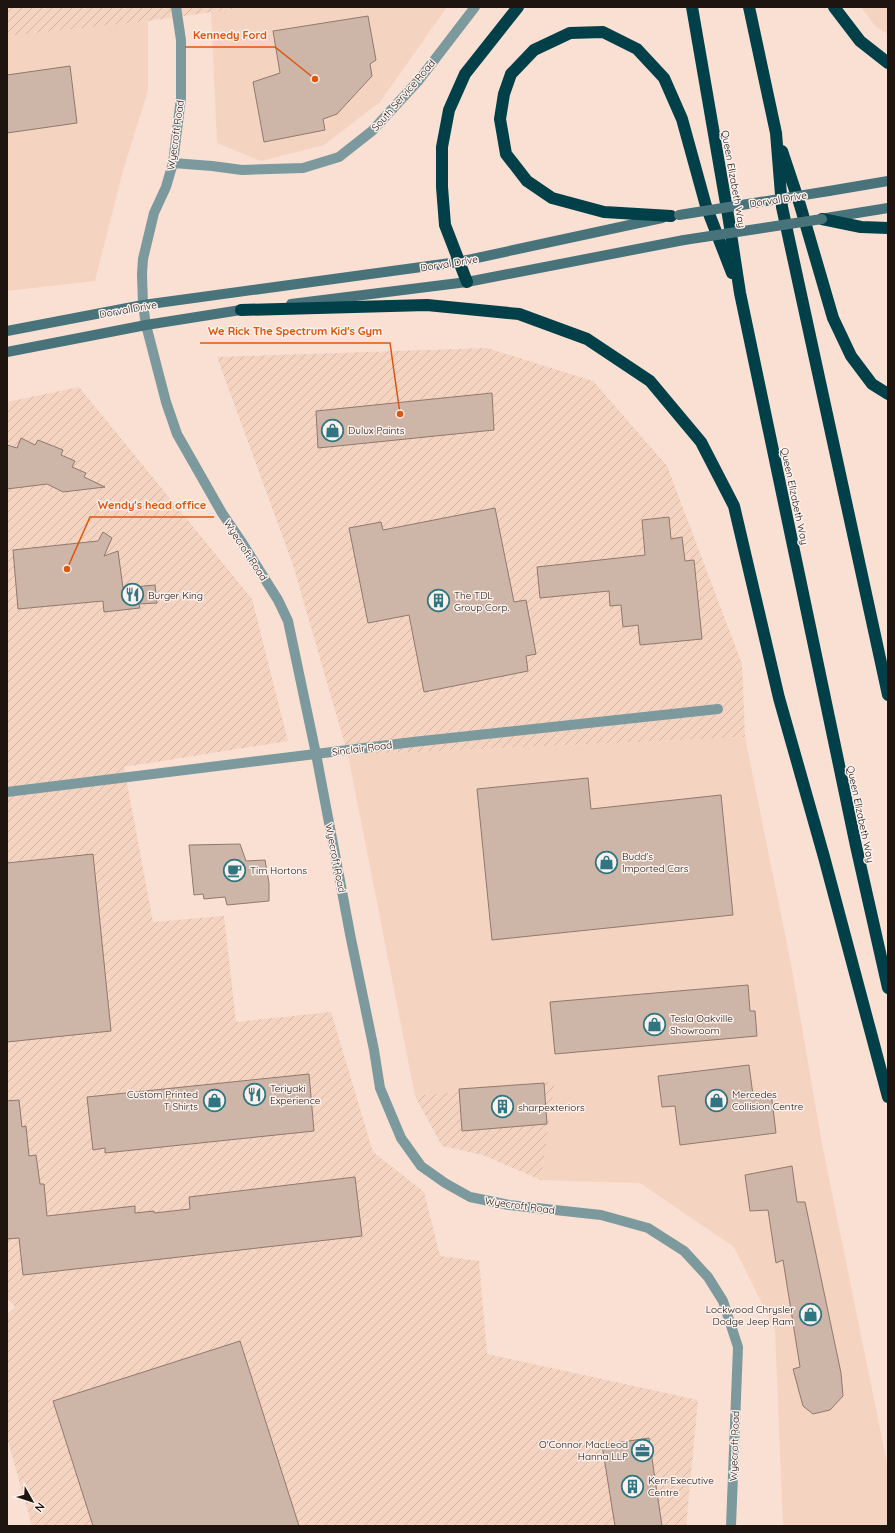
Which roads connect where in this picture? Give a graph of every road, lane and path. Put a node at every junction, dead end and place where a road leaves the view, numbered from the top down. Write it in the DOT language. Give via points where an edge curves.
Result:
graph roads {
  1 [pos="176,7"];
  2 [pos="474,7"];
  3 [pos="518,7"];
  4 [pos="692,7"];
  5 [pos="749,7"];
  6 [pos="834,7"];
  7 [pos="888,63"];
  8 [pos="776,133"];
  9 [pos="173,163"];
  10 [pos="888,181"];
  11 [pos="888,208"];
  12 [pos="675,215"];
  13 [pos="822,219"];
  14 [pos="888,228"];
  15 [pos="458,262"];
  16 [pos="466,282"];
  17 [pos="740,293"];
  18 [pos="143,306"];
  19 [pos="241,310"];
  20 [pos="146,325"];
  21 [pos="7,331"];
  22 [pos="7,352"];
  23 [pos="888,394"];
  24 [pos="888,695"];
  25 [pos="718,709"];
  26 [pos="316,754"];
  27 [pos="7,792"];
  28 [pos="888,988"];
  29 [pos="888,1097"];
  30 [pos="731,1526"];
  1 -- 9 [label="street, Wyecroft Road" via="181,40 181,90"];
  2 -- 9 [label="street, South Service Road" via="419,80 372,131 339,157 296,169 242,170"];
  3 -- 15 [label="highway" via="465,74 449,110 442,147 442,187 445,226"];
  4 -- 17 [label="highway, Queen Elizabeth Way"];
  5 -- 8 [label="highway"];
  6 -- 7 [label="highway" via="860,41"];
  8 -- 23 [label="highway" via="833,318 851,356 872,384"];
  8 -- 24 [label="highway" via="782,207"];
  9 -- 18 [label="street, Wyecroft Road" via="154,213 143,259"];
  10 -- 12 [label="main road, Dorval Drive, bridge"];
  11 -- 13 [label="main road, Dorval Drive"];
  12 -- 15 [label="main road, Dorval Drive"];
  12 -- 17 [label="highway" via="604,212 552,198 527,181 506,154 500,119 504,94 511,74 534,50 570,33 603,32 637,49 664,78 682,119 706,206"];
  13 -- 14 [label="highway" via="861,227"];
  13 -- 16 [label="main road, Dorval Drive, bridge" via="684,240"];
  15 -- 16 [label="highway"];
  15 -- 18 [label="main road, Dorval Drive"];
  16 -- 19 [label="main road, Dorval Drive"];
  17 -- 28 [label="highway, Queen Elizabeth Way"];
  18 -- 20 [label="street, Wyecroft Road"];
  18 -- 21 [label="main road, Dorval Drive"];
  19 -- 20 [label="main road, Dorval Drive"];
  19 -- 29 [label="highway" via="427,306 518,314 587,339 650,381 701,442 734,506 779,698"];
  20 -- 22 [label="main road, Dorval Drive"];
  20 -- 26 [label="street, Wyecroft Road" via="177,434 222,513 278,600 288,621"];
  25 -- 26 [label="street, Sinclair Road"];
  26 -- 27 [label="street, Sinclair Road"];
  26 -- 30 [label="street, Wyecroft Road" via="380,1088 401,1138 421,1166 470,1197 509,1205 601,1215 648,1228 684,1251 708,1277 723,1301 738,1347"];
}
